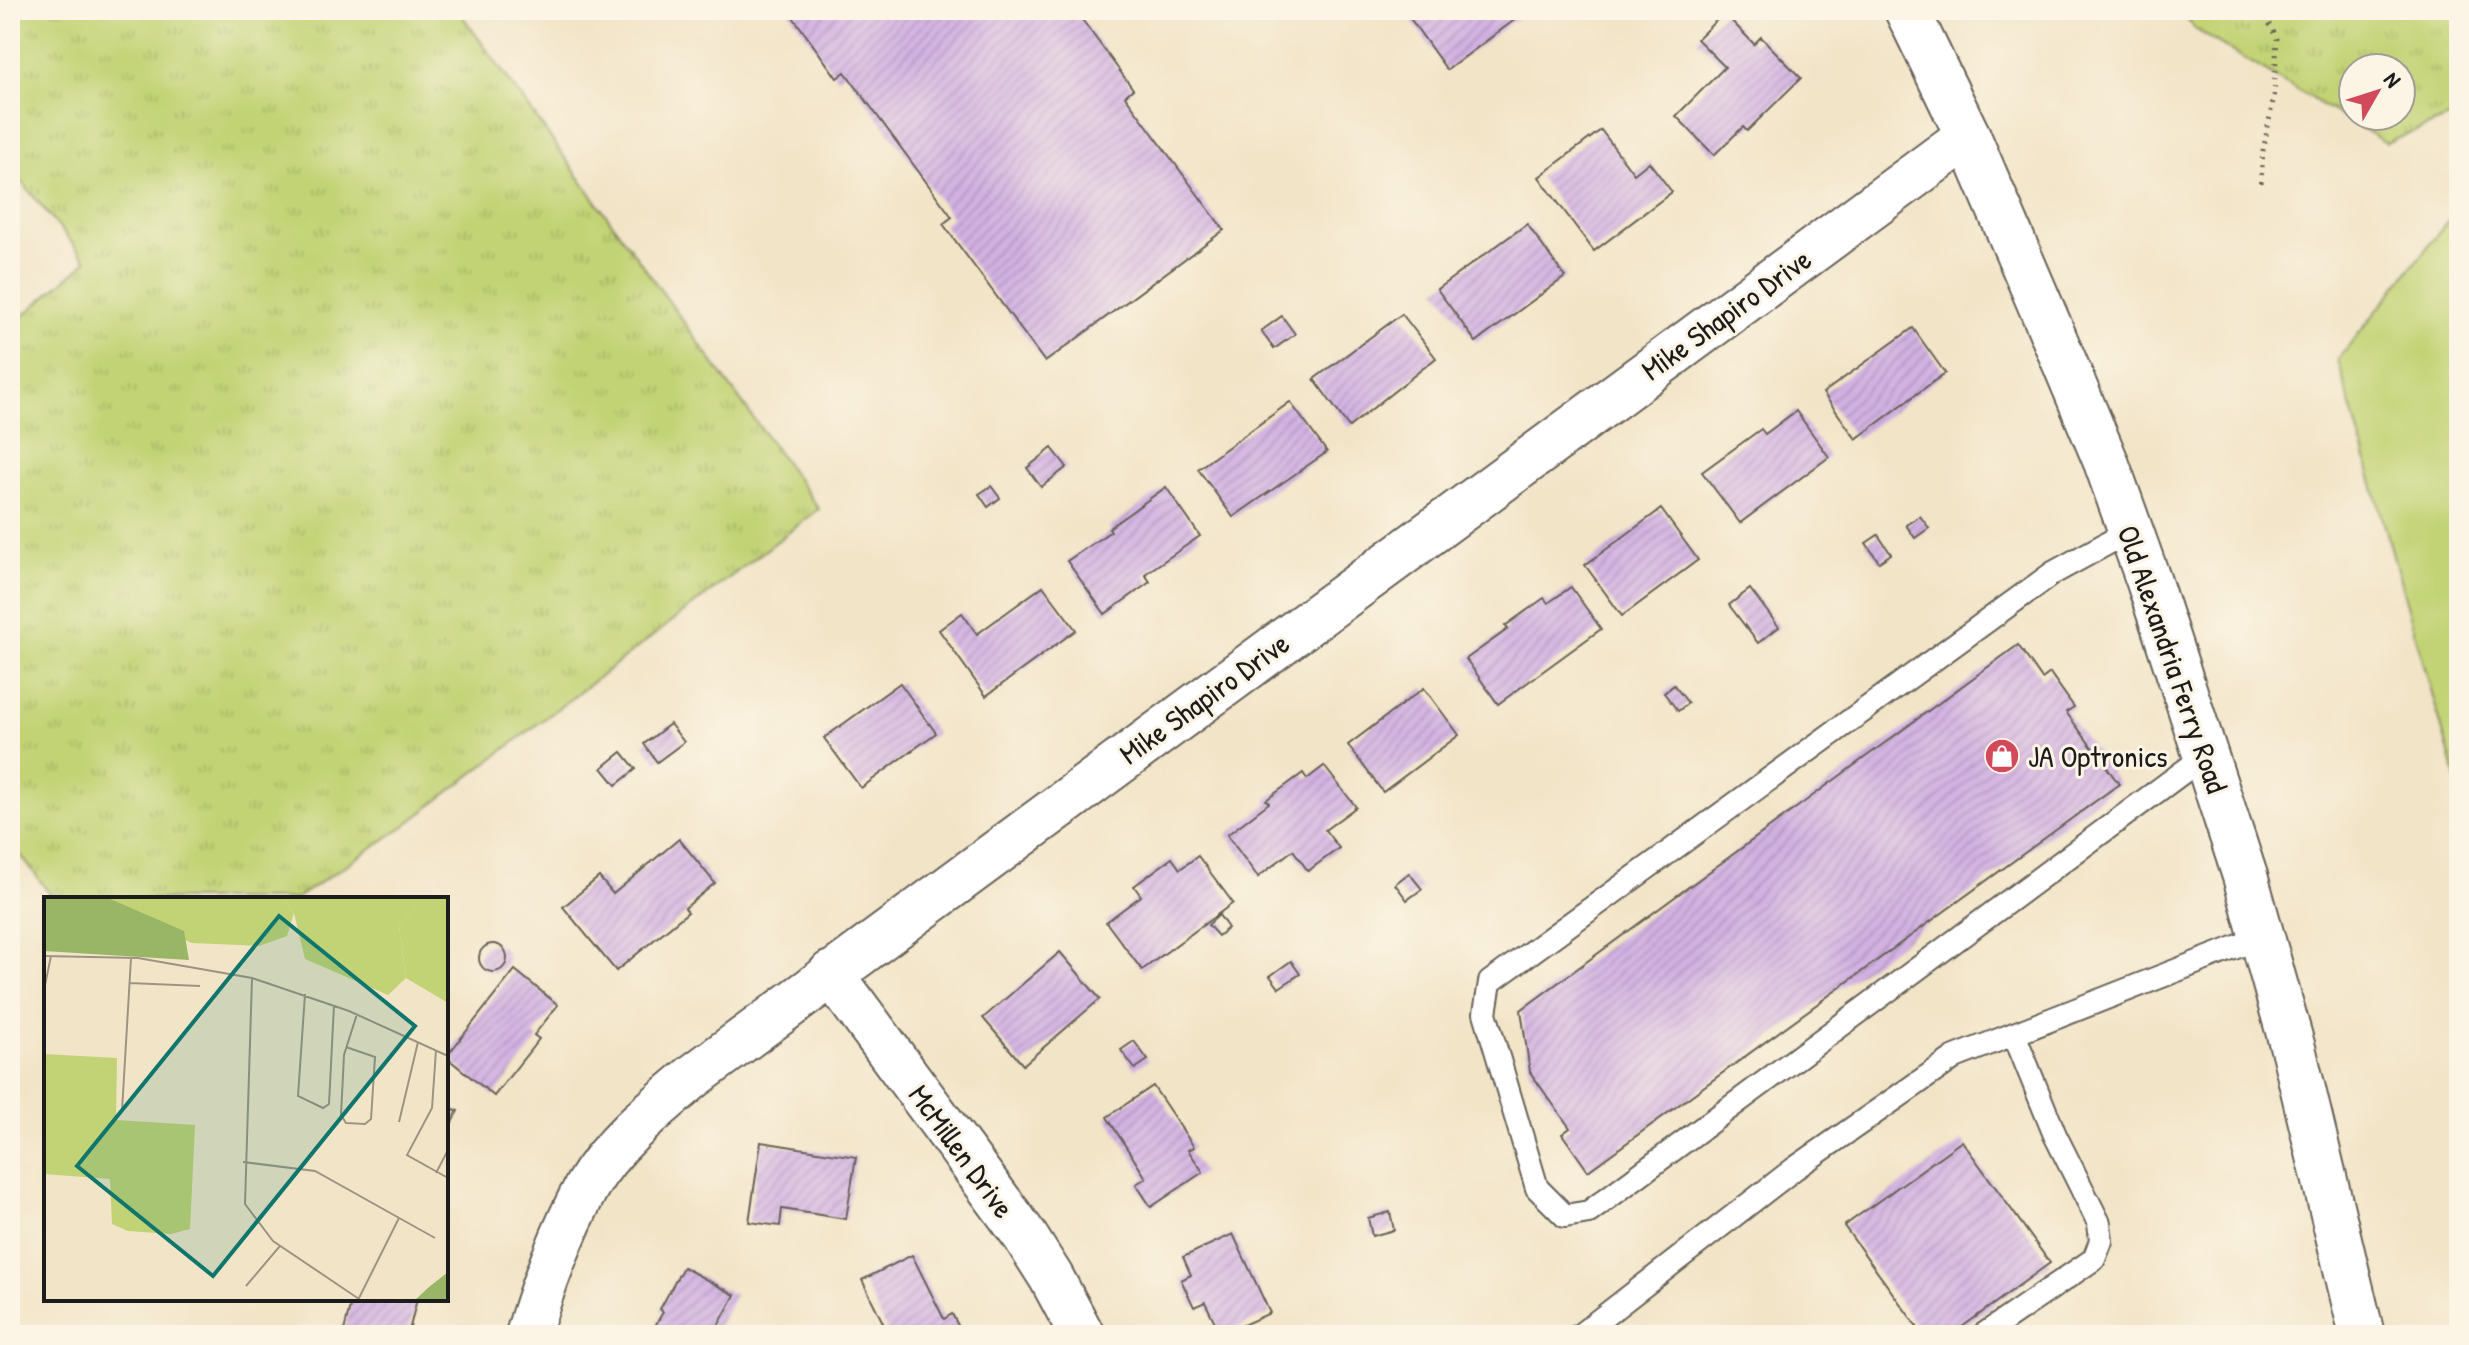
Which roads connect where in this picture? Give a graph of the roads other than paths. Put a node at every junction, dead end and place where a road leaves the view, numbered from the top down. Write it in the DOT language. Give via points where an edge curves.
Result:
graph roads {
  1 [pos="1907,10"];
  2 [pos="1968,136"];
  3 [pos="2130,531"];
  4 [pos="2206,755"];
  5 [pos="2262,937"];
  6 [pos="831,973"];
  7 [pos="2014,1034"];
  8 [pos="528,1335"];
  9 [pos="1082,1335"];
  10 [pos="1580,1335"];
  11 [pos="1983,1335"];
  12 [pos="2362,1335"];
  1 -- 2 [label="street, Old Alexandria Ferry Road"];
  2 -- 3 [label="street, Old Alexandria Ferry Road"];
  2 -- 6 [label="street, Mike Shapiro Drive"];
  3 -- 4 [label="street, Old Alexandria Ferry Road"];
  3 -- 4 [label="lane" via="2053,573 1490,982 1485,1013 1537,1188 1565,1216 1589,1212"];
  4 -- 5 [label="street, Old Alexandria Ferry Road"];
  5 -- 7 [label="lane"];
  5 -- 12 [label="street, Old Alexandria Ferry Road"];
  6 -- 8 [label="street, Mike Shapiro Drive" via="694,1076 611,1155 588,1185"];
  6 -- 9 [label="street, McMillen Drive" via="1025,1236"];
  7 -- 10 [label="lane" via="1955,1057 1930,1074 1794,1169"];
  7 -- 11 [label="lane" via="2055,1135 2099,1223 2101,1241 2094,1259"];
}
